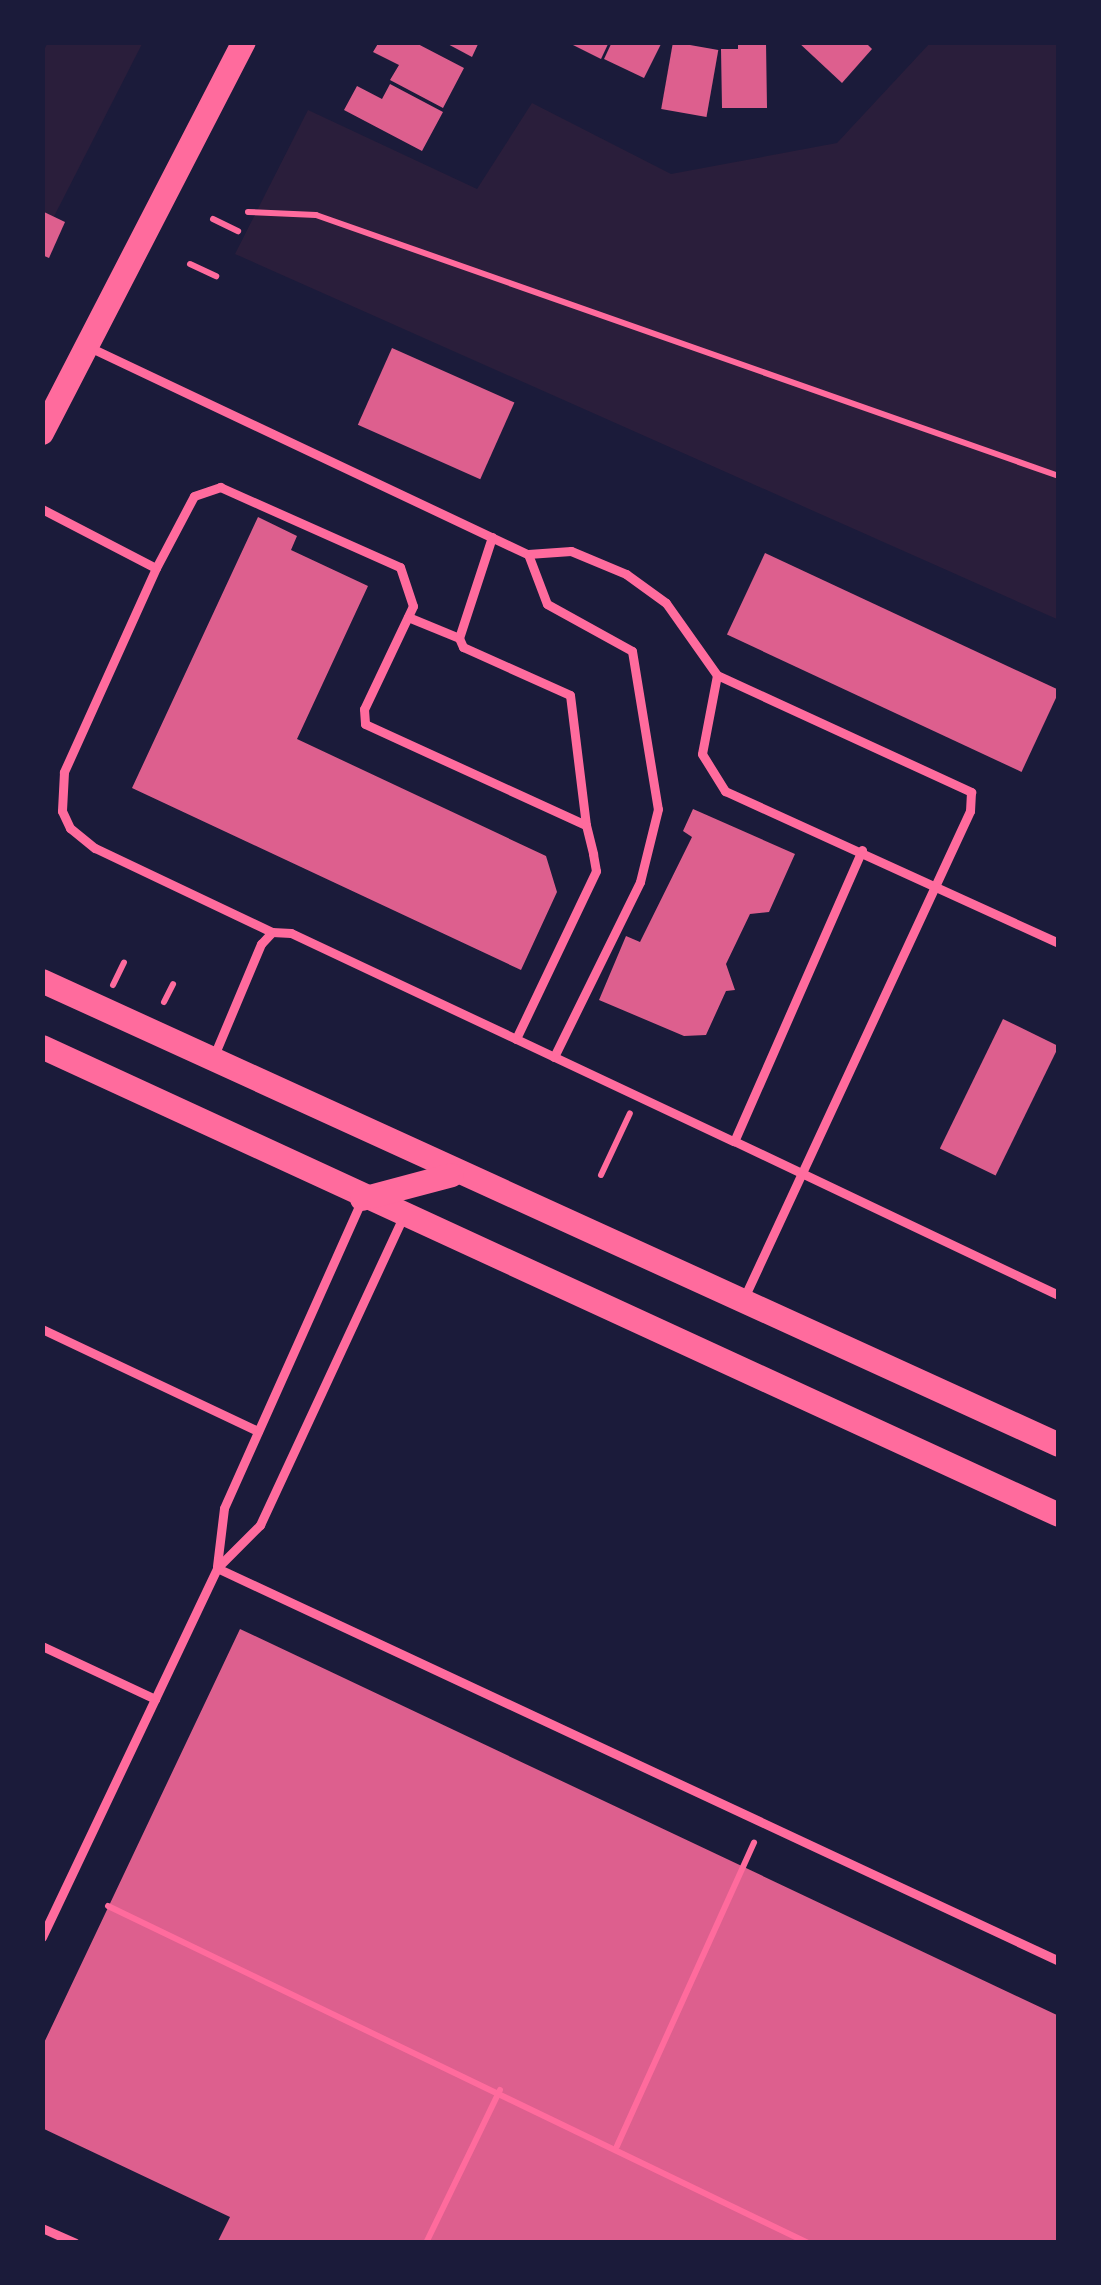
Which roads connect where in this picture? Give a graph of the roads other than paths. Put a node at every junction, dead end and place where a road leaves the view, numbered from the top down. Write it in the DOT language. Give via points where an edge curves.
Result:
graph roads {
  1 [pos="244,42"];
  2 [pos="87,346"];
  3 [pos="42,433"];
  4 [pos="42,509"];
  5 [pos="492,537"];
  6 [pos="528,554"];
  7 [pos="156,568"];
  8 [pos="408,616"];
  9 [pos="459,638"];
  10 [pos="716,675"];
  11 [pos="586,825"];
  12 [pos="862,850"];
  13 [pos="937,883"];
  14 [pos="272,932"];
  15 [pos="1059,944"];
  16 [pos="42,981"];
  17 [pos="516,1039"];
  18 [pos="42,1047"];
  19 [pos="554,1057"];
  20 [pos="211,1061"];
  21 [pos="734,1141"];
  22 [pos="454,1174"];
  23 [pos="801,1175"];
  24 [pos="362,1199"];
  25 [pos="403,1217"];
  26 [pos="1059,1295"];
  27 [pos="741,1304"];
  28 [pos="42,1329"];
  29 [pos="258,1431"];
  30 [pos="1059,1444"];
  31 [pos="1059,1515"];
  32 [pos="217,1568"];
  33 [pos="42,1646"];
  34 [pos="155,1699"];
  35 [pos="42,1937"];
  36 [pos="1059,1961"];
  37 [pos="42,2228"];
  38 [pos="75,2243"];
  1 -- 2 [label="main road"];
  2 -- 3 [label="main road"];
  2 -- 5 [label="lane"];
  4 -- 7 [label="lane"];
  5 -- 6 [label="lane"];
  5 -- 9 [label="lane"];
  6 -- 10 [label="lane" via="571,551 626,574 666,603"];
  6 -- 19 [label="lane" via="547,604 632,651 658,809 640,882"];
  7 -- 8 [label="lane" via="194,496 220,487 400,567 410,585"];
  7 -- 14 [label="lane" via="64,772 62,811 95,848"];
  8 -- 9 [label="lane"];
  8 -- 11 [label="lane" via="364,709 372,734"];
  9 -- 11 [label="lane" via="463,647 570,695"];
  10 -- 12 [label="lane" via="702,754 725,791"];
  10 -- 13 [label="lane" via="970,792 970,812"];
  11 -- 17 [label="lane" via="596,871"];
  12 -- 13 [label="lane"];
  12 -- 21 [label="lane"];
  13 -- 15 [label="lane"];
  13 -- 23 [label="lane"];
  14 -- 17 [label="lane" via="291,933"];
  14 -- 20 [label="lane"];
  16 -- 20 [label="main road"];
  17 -- 19 [label="lane"];
  18 -- 24 [label="main road"];
  19 -- 21 [label="lane"];
  20 -- 22 [label="main road"];
  21 -- 23 [label="lane"];
  22 -- 24 [label="main road"];
  22 -- 27 [label="main road"];
  23 -- 26 [label="lane"];
  23 -- 27 [label="lane"];
  24 -- 25 [label="main road"];
  24 -- 29 [label="lane"];
  25 -- 31 [label="main road"];
  25 -- 32 [label="lane" via="260,1526"];
  27 -- 30 [label="main road"];
  28 -- 29 [label="lane"];
  29 -- 32 [label="lane" via="224,1508"];
  32 -- 34 [label="lane"];
  32 -- 36 [label="lane"];
  33 -- 34 [label="lane"];
  34 -- 35 [label="lane"];
  37 -- 38 [label="lane"];
}
